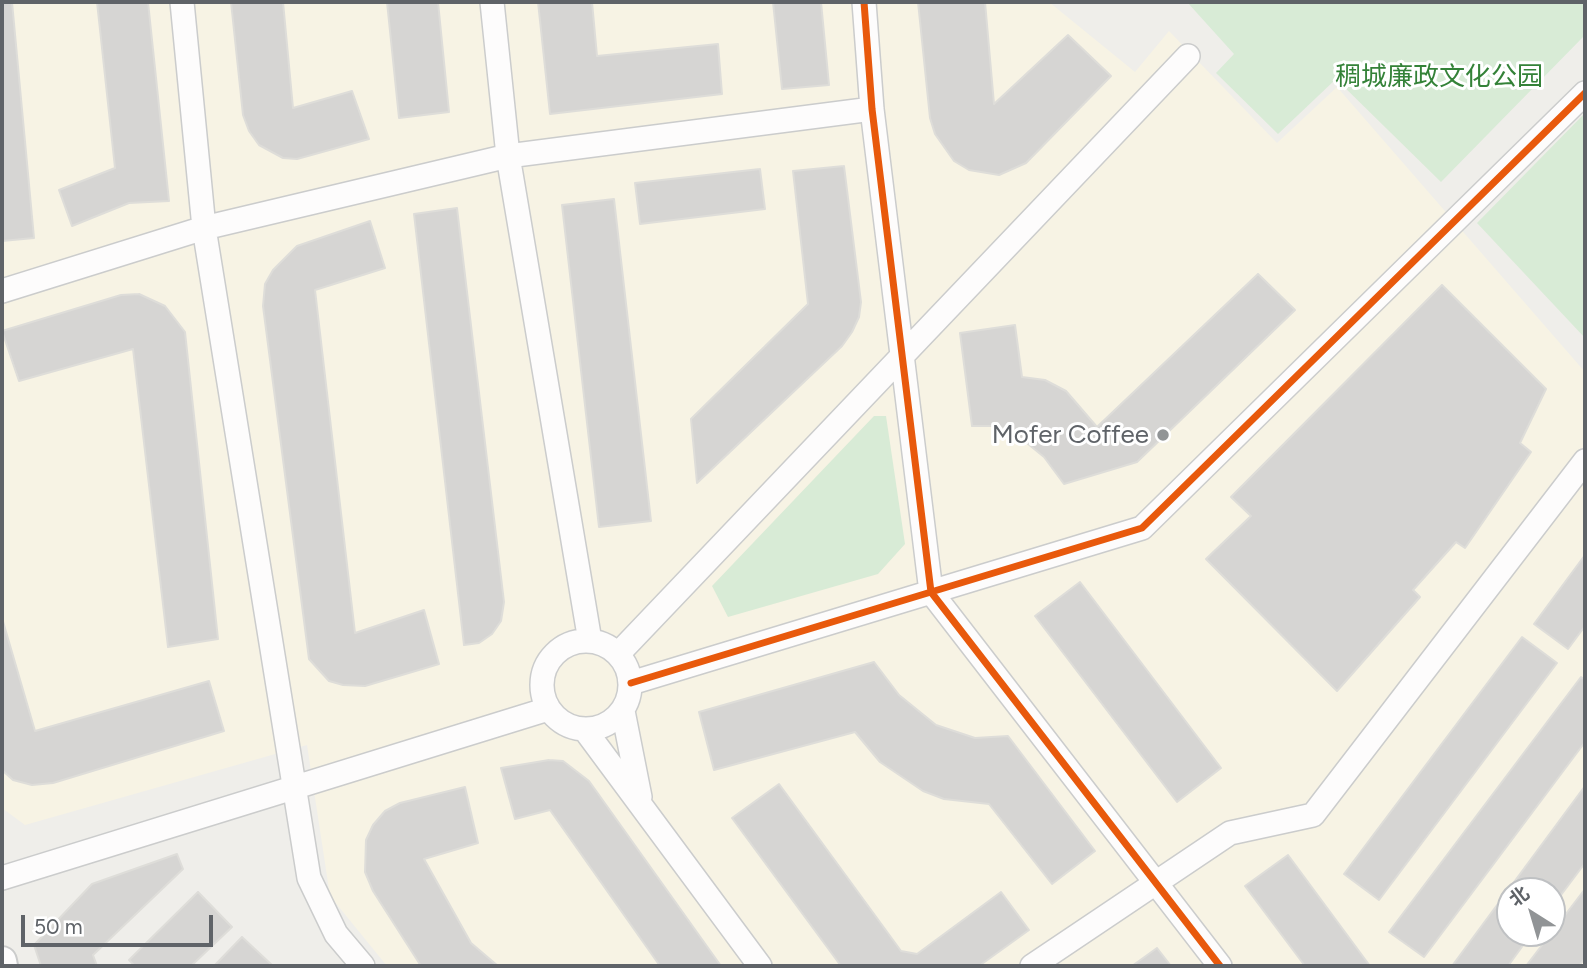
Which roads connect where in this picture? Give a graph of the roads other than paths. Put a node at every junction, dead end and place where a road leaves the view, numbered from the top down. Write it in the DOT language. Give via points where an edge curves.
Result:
graph roads {
  1 [pos="182,2"];
  2 [pos="492,2"];
  3 [pos="864,2"];
  4 [pos="1188,57"];
  5 [pos="1585,93"];
  6 [pos="872,109"];
  7 [pos="508,156"];
  8 [pos="204,228"];
  9 [pos="2,291"];
  10 [pos="902,354"];
  11 [pos="1585,461"];
  12 [pos="931,592"];
  13 [pos="590,641"];
  14 [pos="618,654"];
  15 [pos="631,683"];
  16 [pos="548,709"];
  17 [pos="623,711"];
  18 [pos="585,730"];
  19 [pos="294,789"];
  20 [pos="642,803"];
  21 [pos="2,878"];
  22 [pos="1155,882"];
  23 [pos="2,961"];
  24 [pos="3,966"];
  25 [pos="363,966"];
  26 [pos="760,966"];
  27 [pos="1032,966"];
  28 [pos="1220,966"];
  1 -- 8 [label="street"];
  2 -- 7 [label="street"];
  3 -- 6 [label="street"];
  4 -- 10 [label="street"];
  5 -- 12 [label="street" via="1142,528"];
  6 -- 7 [label="street"];
  6 -- 10 [label="street"];
  7 -- 8 [label="street"];
  7 -- 13 [label="street"];
  8 -- 9 [label="street"];
  8 -- 19 [label="street"];
  10 -- 12 [label="street"];
  10 -- 14 [label="street"];
  11 -- 22 [label="street" via="1313,815 1230,834"];
  12 -- 15 [label="street"];
  12 -- 22 [label="street"];
  13 -- 14 [label="street"];
  13 -- 16 [label="street" via="575,642 552,657 542,682"];
  14 -- 15 [label="street"];
  15 -- 17 [label="street"];
  16 -- 18 [label="street" via="570,728"];
  16 -- 19 [label="street"];
  17 -- 18 [label="street" via="599,728"];
  17 -- 20 [label="street"];
  18 -- 20 [label="street"];
  19 -- 21 [label="street"];
  19 -- 25 [label="street" via="309,878 336,934"];
  20 -- 26 [label="street"];
  22 -- 27 [label="street"];
  22 -- 28 [label="street"];
  23 -- 24 [label="street"];
}
